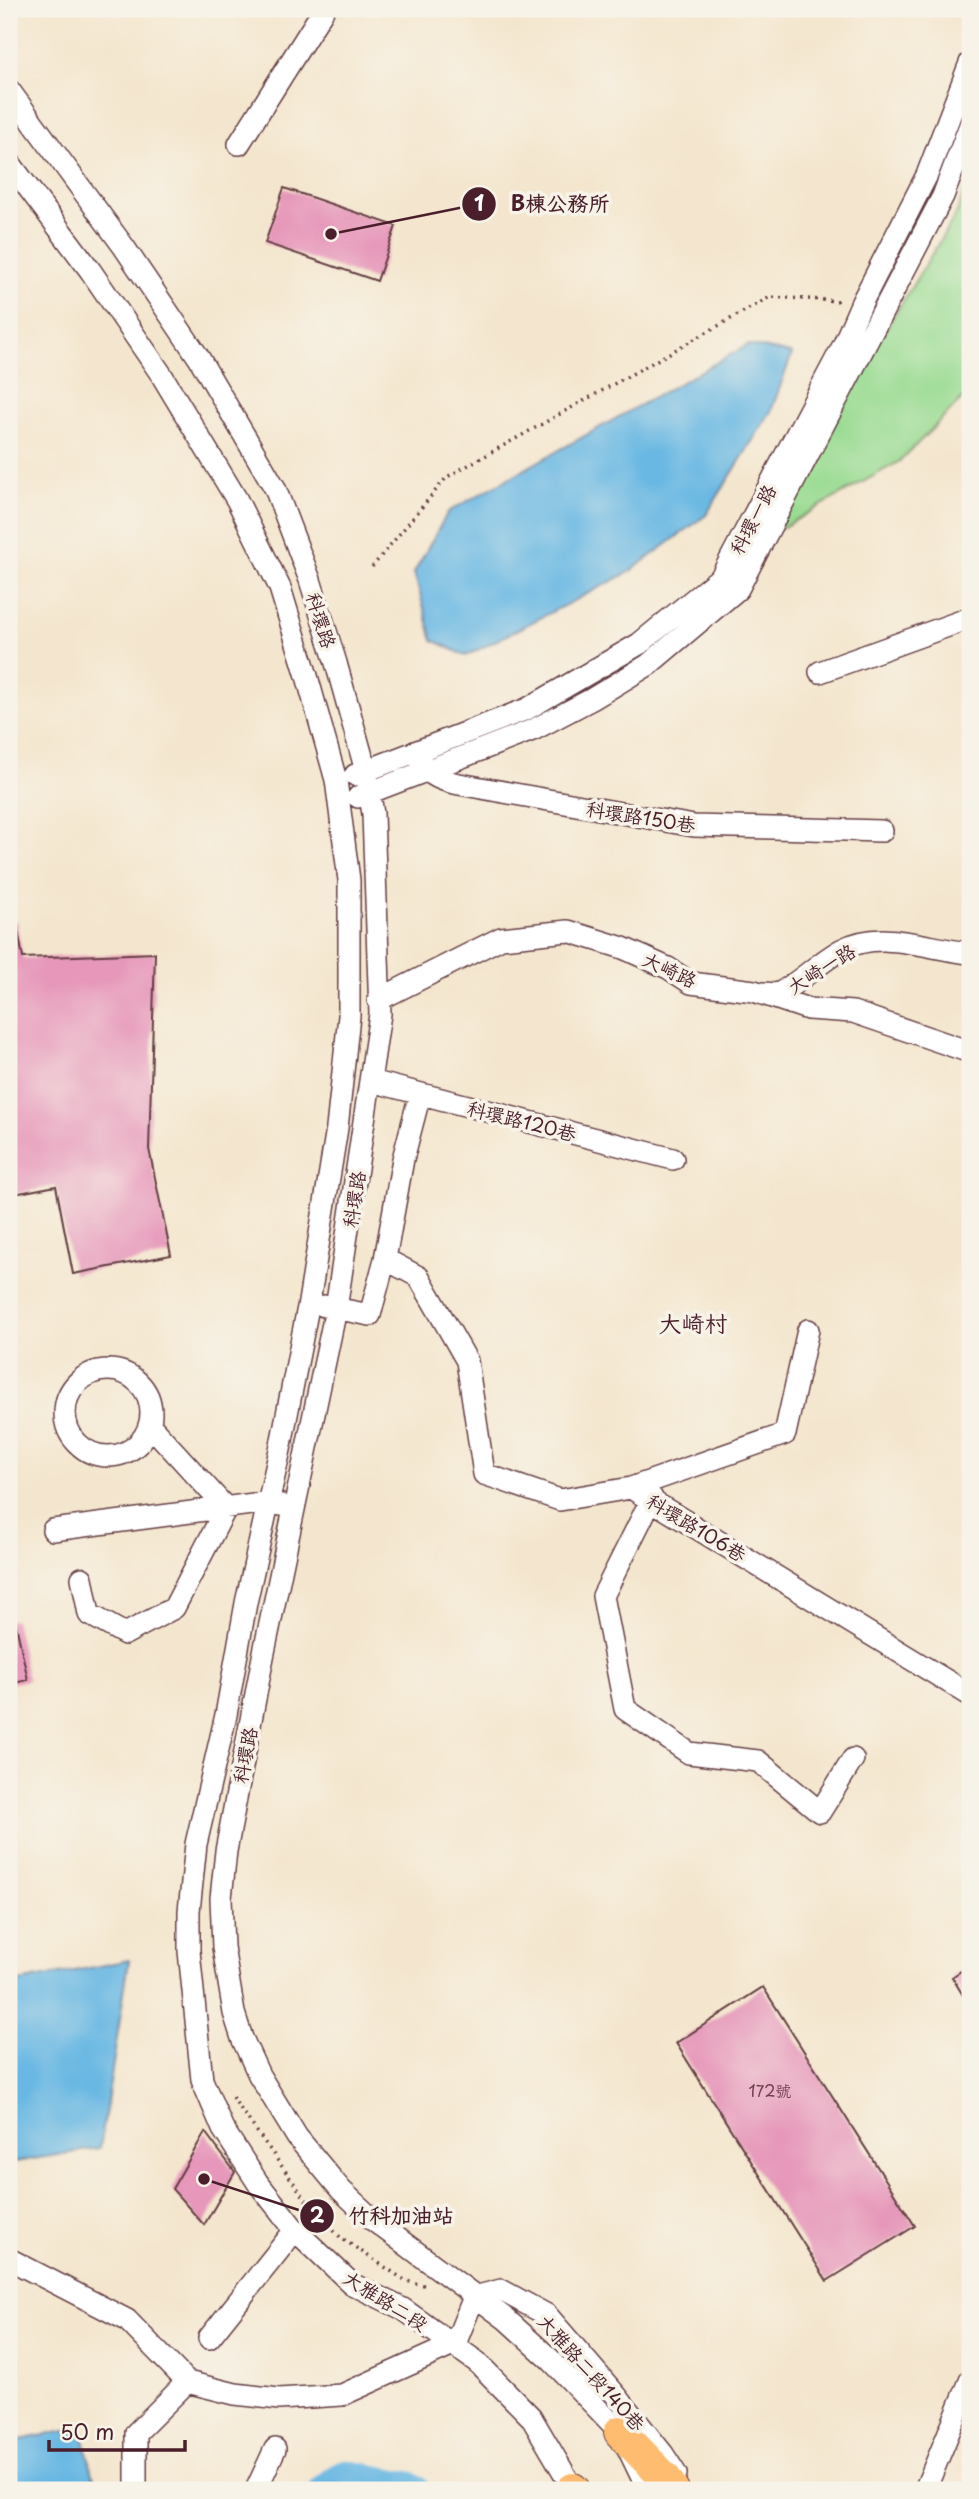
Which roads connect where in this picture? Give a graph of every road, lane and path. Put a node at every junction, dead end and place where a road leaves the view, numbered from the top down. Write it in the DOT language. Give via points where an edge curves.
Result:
graph roads {
  1 [pos="324,9"];
  2 [pos="970,63"];
  3 [pos="9,90"];
  4 [pos="970,125"];
  5 [pos="239,144"];
  6 [pos="9,162"];
  7 [pos="927,175"];
  8 [pos="943,195"];
  9 [pos="862,302"];
  10 [pos="372,567"];
  11 [pos="970,618"];
  12 [pos="820,673"];
  13 [pos="421,761"];
  14 [pos="336,780"];
  15 [pos="368,781"];
  16 [pos="341,805"];
  17 [pos="882,831"];
  18 [pos="970,953"];
  19 [pos="754,991"];
  20 [pos="378,1000"];
  21 [pos="970,1052"];
  22 [pos="371,1081"];
  23 [pos="420,1094"];
  24 [pos="673,1159"];
  25 [pos="385,1259"];
  26 [pos="309,1302"];
  27 [pos="336,1309"];
  28 [pos="808,1330"];
  29 [pos="150,1425"];
  30 [pos="631,1488"];
  31 [pos="652,1499"];
  32 [pos="268,1502"];
  33 [pos="226,1508"];
  34 [pos="293,1508"];
  35 [pos="52,1530"];
  36 [pos="82,1578"];
  37 [pos="970,1695"];
  38 [pos="853,1759"];
  39 [pos="202,2080"];
  40 [pos="295,2230"];
  41 [pos="9,2259"];
  42 [pos="474,2297"];
  43 [pos="209,2338"];
  44 [pos="455,2344"];
  45 [pos="970,2381"];
  46 [pos="187,2382"];
  47 [pos="620,2432"];
  48 [pos="275,2449"];
  49 [pos="136,2490"];
  50 [pos="256,2490"];
  51 [pos="574,2490"];
  52 [pos="648,2490"];
  53 [pos="673,2490"];
  54 [pos="686,2490"];
  55 [pos="925,2490"];
  1 -- 5 [label="street"];
  2 -- 7 [label="street, 科環一路"];
  3 -- 15 [label="street, 科環路" via="199,358 275,488 310,580"];
  4 -- 8 [label="street, 科環一路"];
  6 -- 14 [label="street, 科環路" via="161,374 237,500 280,588"];
  7 -- 8 [label="street"];
  7 -- 9 [label="street, 科環一路"];
  8 -- 13 [label="street, 科環一路" via="738,589 648,665 592,699 534,729"];
  9 -- 10 [label="path" via="770,297 447,477"];
  9 -- 13 [label="street, 科環一路" via="721,577 639,644 527,709"];
  11 -- 12 [label="street"];
  13 -- 15 [label="street, 科環一路"];
  13 -- 17 [label="street, 科環路150巷" via="441,780 694,826"];
  14 -- 15 [label="street, 科環一路"];
  14 -- 16 [label="street, 科環路"];
  15 -- 16 [label="street, 科環一路"];
  15 -- 20 [label="street, 科環路" via="376,879"];
  16 -- 26 [label="street, 科環路" via="349,880 349,1016 337,1128"];
  18 -- 19 [label="street, 大崎一路" via="893,940 866,941 841,950 778,994"];
  19 -- 20 [label="street, 大崎路" via="691,983 623,948 568,931 501,938"];
  19 -- 21 [label="street, 大崎路" via="808,1009 853,1012"];
  20 -- 22 [label="street, 科環路"];
  22 -- 23 [label="street, 科環路120巷"];
  22 -- 27 [label="street, 科環路"];
  23 -- 24 [label="street, 科環路120巷"];
  23 -- 25 [label="street"];
  25 -- 27 [label="street" via="370,1315"];
  25 -- 30 [label="street, 科環路106巷" via="419,1277 467,1361 484,1474 560,1500"];
  26 -- 27 [label="street"];
  26 -- 32 [label="street, 科環路"];
  27 -- 34 [label="street, 科環路"];
  28 -- 30 [label="street" via="785,1434"];
  29 -- 29 [label="street" via="148,1396 140,1384 114,1370 85,1377 67,1400 67,1427 73,1439 95,1455 109,1457 135,1448"];
  29 -- 33 [label="street"];
  30 -- 31 [label="street, 科環路106巷"];
  31 -- 37 [label="street, 科環路106巷"];
  31 -- 38 [label="street" via="603,1596 625,1709 689,1753 758,1761 820,1812"];
  32 -- 33 [label="street"];
  32 -- 34 [label="street"];
  32 -- 39 [label="street, 科環路" via="196,1844 189,1951"];
  33 -- 35 [label="street"];
  33 -- 36 [label="street" via="174,1608 125,1634 89,1614"];
  34 -- 42 [label="street, 科環路" via="226,1851 221,1898 223,1947 234,2013 259,2075 290,2127 341,2190"];
  39 -- 40 [label="street, 大雅路二段" via="223,2129"];
  40 -- 43 [label="street"];
  40 -- 44 [label="street, 大雅路二段" via="352,2284 403,2309"];
  41 -- 46 [label="street" via="127,2320"];
  42 -- 44 [label="street"];
  42 -- 47 [label="street" via="550,2359"];
  42 -- 54 [label="street, 大雅路二段140巷" via="501,2290 547,2315 655,2444"];
  44 -- 46 [label="street, 大雅路二段" via="342,2395 279,2399"];
  44 -- 51 [label="street, 大雅路二段" via="531,2417"];
  45 -- 55 [label="street"];
  46 -- 49 [label="street" via="136,2432"];
  47 -- 52 [label="street"];
  47 -- 53 [label="highway"];
  48 -- 50 [label="street"];
}
